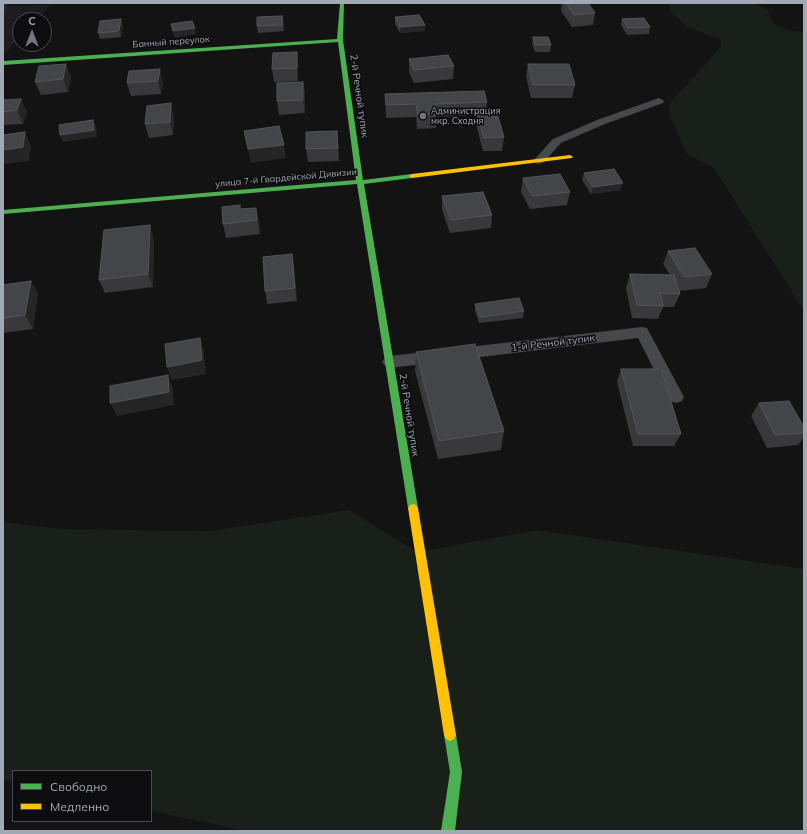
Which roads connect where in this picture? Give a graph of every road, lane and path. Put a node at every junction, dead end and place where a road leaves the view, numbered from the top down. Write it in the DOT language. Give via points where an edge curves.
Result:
graph roads {
  1 [pos="342,3"];
  2 [pos="340,40"];
  3 [pos="3,63"];
  4 [pos="659,101"];
  5 [pos="570,157"];
  6 [pos="539,161"];
  7 [pos="360,182"];
  8 [pos="3,212"];
  9 [pos="390,362"];
  10 [pos="676,397"];
  11 [pos="448,831"];
  1 -- 2 [label="street, 2-й Речной тупик"];
  2 -- 3 [label="street, Банный переулок"];
  2 -- 7 [label="street, 2-й Речной тупик"];
  4 -- 6 [label="lane" via="557,141"];
  5 -- 6 [label="street, улица 7-й Гвардейской Дивизии"];
  6 -- 7 [label="street, улица 7-й Гвардейской Дивизии"];
  7 -- 8 [label="street, улица 7-й Гвардейской Дивизии"];
  7 -- 9 [label="street, 2-й Речной тупик"];
  9 -- 10 [label="lane, 1-й Речной тупик" via="642,332"];
  9 -- 11 [label="street, 2-й Речной тупик" via="456,772"];
}
